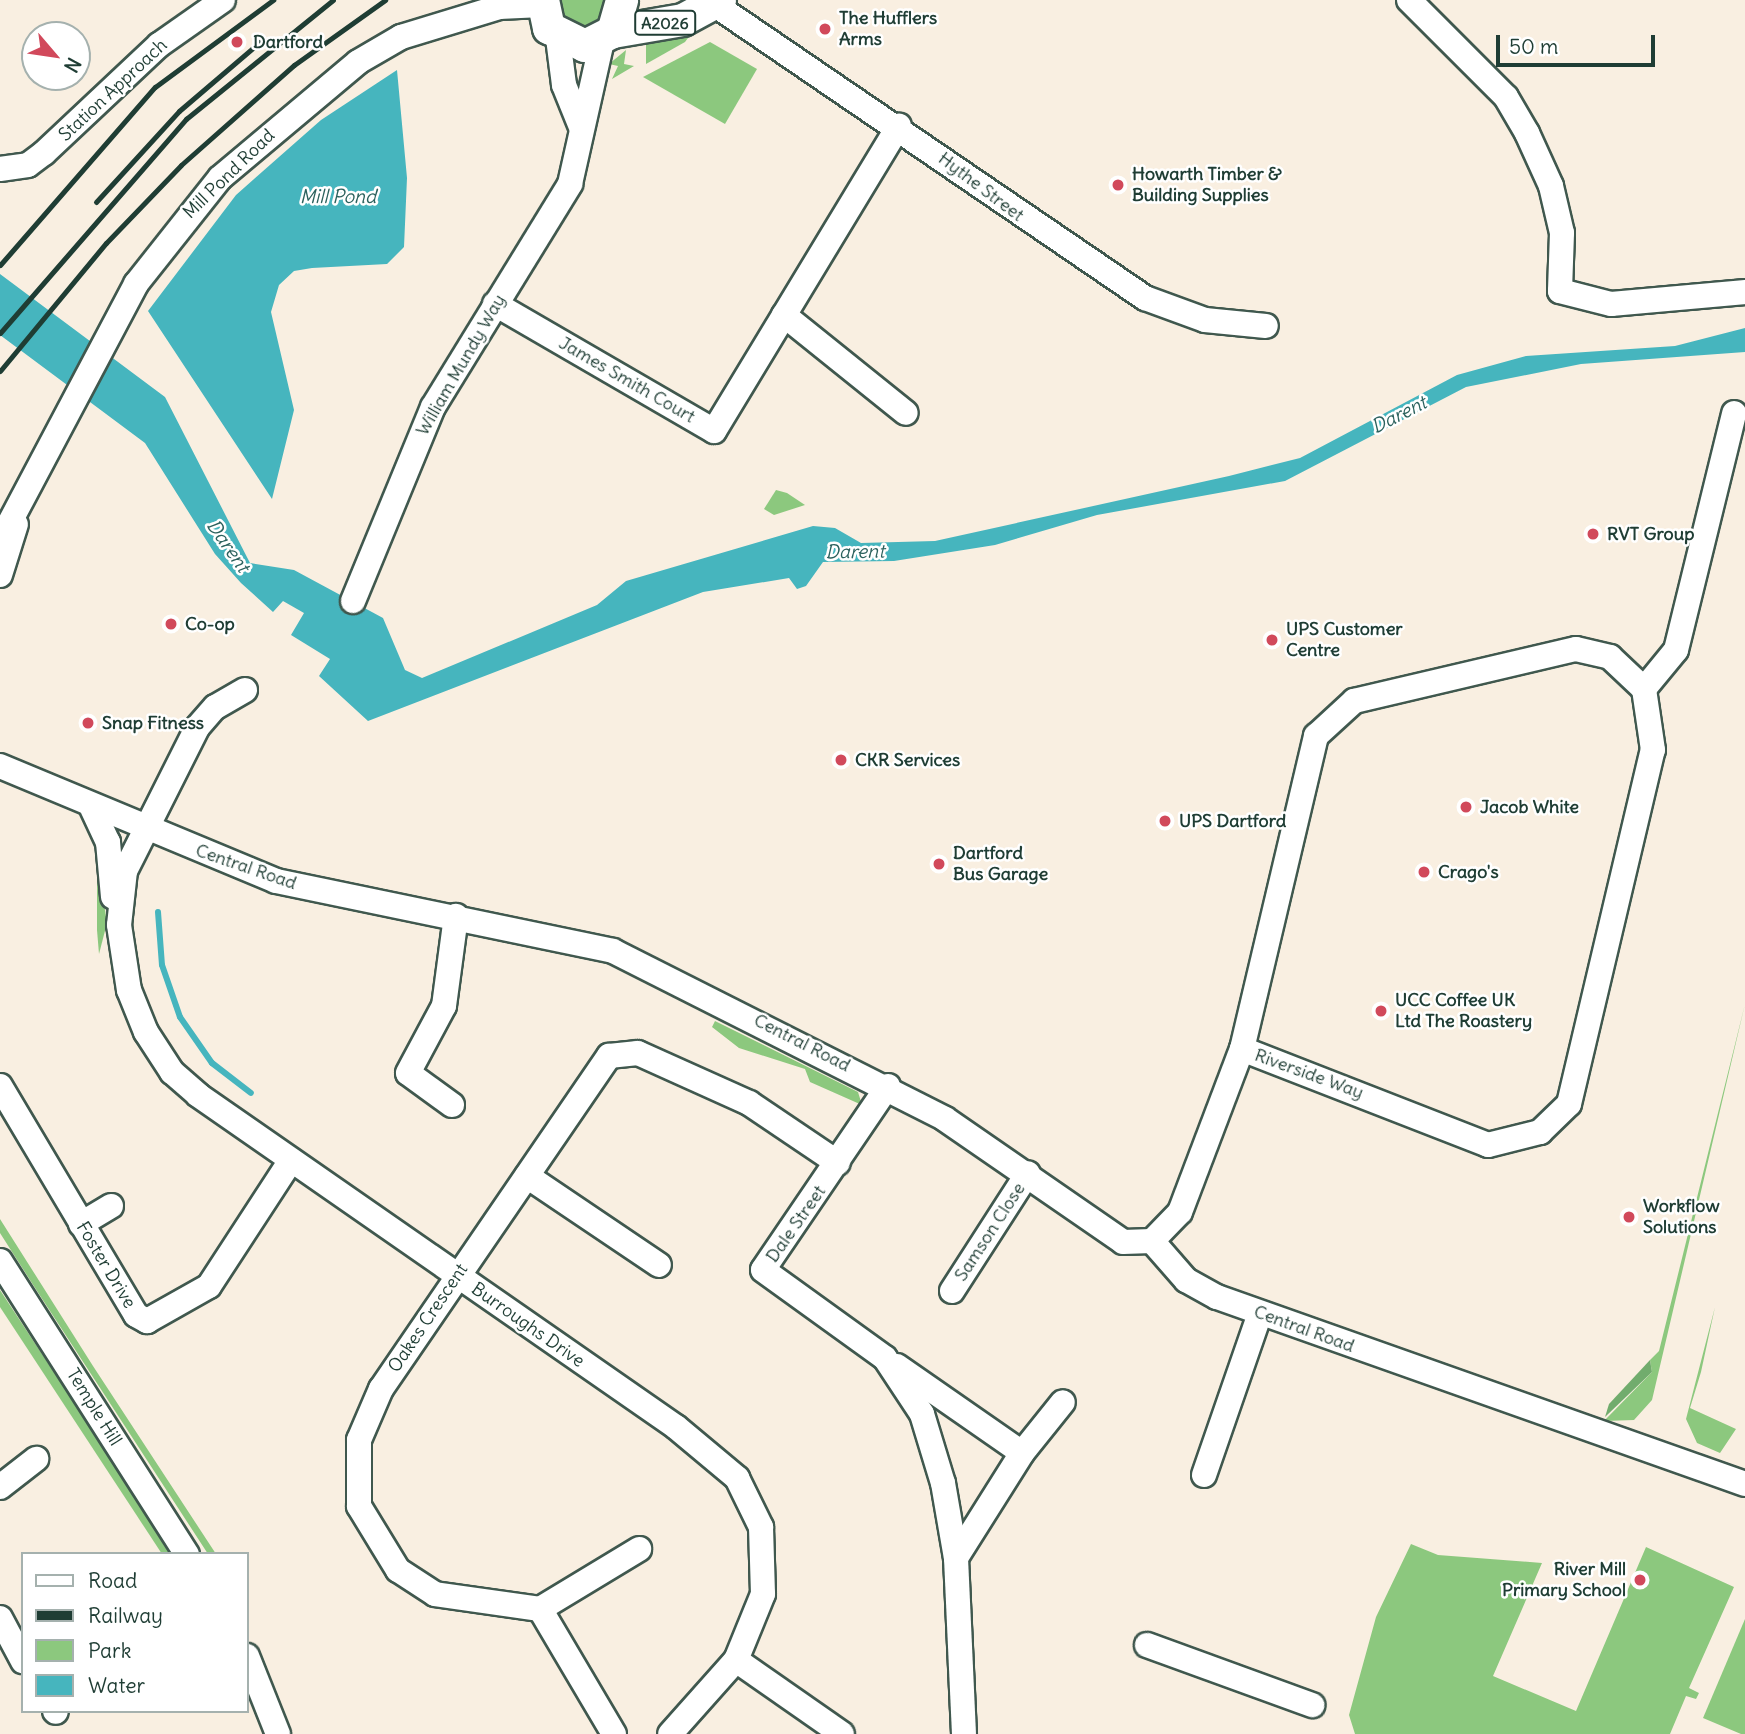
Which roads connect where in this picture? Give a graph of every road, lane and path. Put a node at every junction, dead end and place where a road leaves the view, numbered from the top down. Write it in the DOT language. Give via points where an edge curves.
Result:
graph roads {
  1 [pos="223,0"];
  2 [pos="622,0"];
  3 [pos="1409,0"];
  4 [pos="713,1"];
  5 [pos="542,3"];
  6 [pos="607,36"];
  7 [pos="558,38"];
  8 [pos="899,126"];
  9 [pos="583,138"];
  10 [pos="0,169"];
  11 [pos="1745,292"];
  12 [pos="495,304"];
  13 [pos="784,315"];
  14 [pos="1266,326"];
  15 [pos="906,413"];
  16 [pos="1734,413"];
  17 [pos="16,520"];
  18 [pos="0,541"];
  19 [pos="0,575"];
  20 [pos="353,601"];
  21 [pos="1644,689"];
  22 [pos="245,690"];
  23 [pos="0,766"];
  24 [pos="91,806"];
  25 [pos="146,830"];
  26 [pos="456,916"];
  27 [pos="119,925"];
  28 [pos="1242,1049"];
  29 [pos="0,1086"];
  30 [pos="888,1086"];
  31 [pos="452,1105"];
  32 [pos="292,1160"];
  33 [pos="838,1163"];
  34 [pos="1028,1173"];
  35 [pos="527,1176"];
  36 [pos="111,1206"];
  37 [pos="81,1224"];
  38 [pos="1152,1241"];
  39 [pos="0,1261"];
  40 [pos="659,1265"];
  41 [pos="456,1275"];
  42 [pos="952,1291"];
  43 [pos="1260,1313"];
  44 [pos="885,1358"];
  45 [pos="1063,1402"];
  46 [pos="1022,1453"];
  47 [pos="36,1459"];
  48 [pos="1204,1475"];
  49 [pos="1745,1484"];
  50 [pos="0,1487"];
  51 [pos="639,1549"];
  52 [pos="186,1552"];
  53 [pos="956,1558"];
  54 [pos="540,1609"];
  55 [pos="0,1618"];
  56 [pos="1147,1645"];
  57 [pos="21,1657"];
  58 [pos="248,1659"];
  59 [pos="736,1660"];
  60 [pos="1312,1705"];
  61 [pos="278,1734"];
  62 [pos="614,1734"];
  63 [pos="670,1734"];
  64 [pos="842,1734"];
  65 [pos="964,1734"];
  1 -- 10 [label="street, Station Approach" via="159,45 44,153 28,165"];
  2 -- 6 [label="main road"];
  3 -- 11 [label="street" via="1506,97 1527,133 1551,186 1562,233 1560,290 1611,304"];
  4 -- 6 [label="main road, A2026" via="683,20"];
  4 -- 8 [label="street, Hythe Street"];
  5 -- 7 [label="main road"];
  5 -- 17 [label="street, Mill Pond Road" via="499,7 426,26 358,62 192,208 136,284"];
  6 -- 7 [label="main road" via="585,46"];
  6 -- 9 [label="street, William Mundy Way"];
  7 -- 9 [label="street" via="564,85"];
  8 -- 13 [label="street, James Smith Court"];
  8 -- 14 [label="street, Hythe Street" via="1060,246 1145,298 1205,320"];
  9 -- 12 [label="street, William Mundy Way" via="570,184"];
  12 -- 13 [label="street, James Smith Court" via="714,431"];
  12 -- 20 [label="street, William Mundy Way" via="411,453"];
  13 -- 15 [label="street"];
  16 -- 21 [label="street" via="1676,650"];
  17 -- 18 [label="street, Mill Pond Road"];
  17 -- 19 [label="street, Mill Pond Road"];
  21 -- 28 [label="street, Riverside Way" via="1609,657 1576,649 1354,701 1334,716 1317,736"];
  21 -- 28 [label="street, Riverside Way" via="1653,750 1569,1104 1540,1132 1488,1145"];
  22 -- 25 [label="street, Burroughs Drive" via="215,706 197,728"];
  23 -- 24 [label="street, Central Road"];
  24 -- 25 [label="street, Central Road"];
  24 -- 27 [label="street, Burroughs Drive" via="108,842"];
  25 -- 26 [label="street, Central Road" via="276,881"];
  25 -- 27 [label="street, Burroughs Drive" via="125,871"];
  26 -- 30 [label="street, Central Road" via="613,951"];
  26 -- 31 [label="street" via="444,1006 408,1073"];
  27 -- 32 [label="street, Burroughs Drive" via="129,989 172,1072"];
  28 -- 38 [label="street" via="1180,1212"];
  29 -- 37 [label="street, Foster Drive"];
  30 -- 33 [label="street, Dale Street"];
  30 -- 34 [label="street, Central Road"];
  32 -- 37 [label="street, Foster Drive" via="209,1286 160,1319 136,1315"];
  32 -- 41 [label="street, Burroughs Drive"];
  33 -- 35 [label="street, Oakes Crescent" via="749,1103 638,1054 618,1052 603,1064"];
  33 -- 44 [label="street, Dale Street" via="763,1270"];
  34 -- 38 [label="street, Central Road" via="1123,1241"];
  34 -- 42 [label="street, Samson Close"];
  35 -- 40 [label="street"];
  35 -- 41 [label="street, Oakes Crescent"];
  36 -- 37 [label="street"];
  38 -- 43 [label="street, Central Road" via="1186,1280"];
  39 -- 52 [label="street, Temple Hill"];
  41 -- 54 [label="street, Oakes Crescent" via="373,1406 359,1440 359,1506 398,1570 435,1594"];
  41 -- 59 [label="street, Burroughs Drive" via="705,1447 737,1478 761,1527 766,1558 752,1631"];
  43 -- 48 [label="street"];
  43 -- 49 [label="street, Central Road"];
  44 -- 46 [label="street, Dale Street"];
  44 -- 53 [label="street, Dale Street" via="922,1414"];
  45 -- 46 [label="street"];
  46 -- 53 [label="street"];
  47 -- 50 [label="street"];
  51 -- 54 [label="street"];
  53 -- 65 [label="street, Dale Street"];
  54 -- 62 [label="street"];
  55 -- 57 [label="street"];
  56 -- 60 [label="street"];
  58 -- 61 [label="street"];
  59 -- 63 [label="street, Burroughs Drive"];
  59 -- 64 [label="street"];
}
